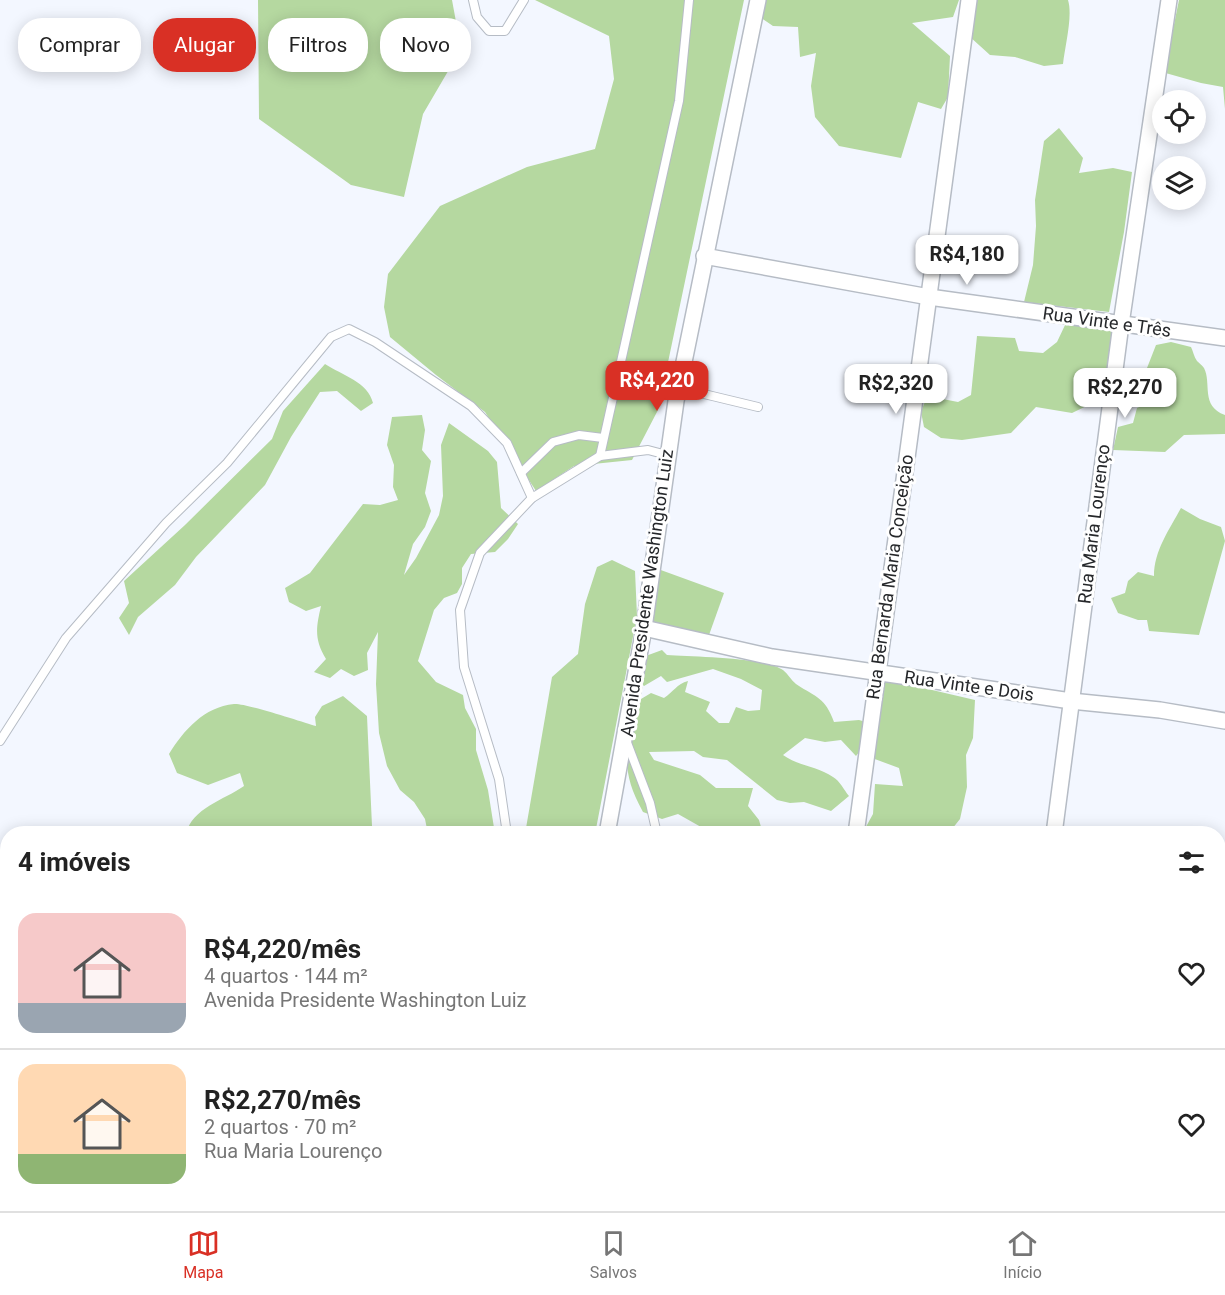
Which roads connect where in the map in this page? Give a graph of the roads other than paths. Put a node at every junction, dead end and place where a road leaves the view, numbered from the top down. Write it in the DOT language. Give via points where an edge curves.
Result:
graph roads {
  1 [pos="473,0"];
  2 [pos="524,0"];
  3 [pos="689,0"];
  4 [pos="758,0"];
  5 [pos="969,0"];
  6 [pos="1169,0"];
  7 [pos="704,256"];
  8 [pos="929,297"];
  9 [pos="1121,324"];
  10 [pos="1225,338"];
  11 [pos="679,388"];
  12 [pos="758,407"];
  13 [pos="603,438"];
  14 [pos="667,455"];
  15 [pos="600,456"];
  16 [pos="520,472"];
  17 [pos="532,498"];
  18 [pos="644,628"];
  19 [pos="876,672"];
  20 [pos="1071,701"];
  21 [pos="1225,721"];
  22 [pos="626,739"];
  23 [pos="0,741"];
  24 [pos="506,826"];
  25 [pos="610,826"];
  26 [pos="655,826"];
  27 [pos="857,826"];
  28 [pos="1055,826"];
  1 -- 2 [label="lane" via="477,17 489,31 505,31"];
  3 -- 13 [label="lane" via="679,101"];
  4 -- 7 [label="street, Avenida Presidente Washington Luiz"];
  5 -- 8 [label="street, Rua Bernarda Maria Conceição"];
  6 -- 9 [label="street, Rua Maria Lourenço"];
  7 -- 8 [label="street, Rua Vinte e Três"];
  7 -- 11 [label="street, Avenida Presidente Washington Luiz"];
  8 -- 9 [label="street, Rua Vinte e Três"];
  8 -- 19 [label="street, Rua Bernarda Maria Conceição"];
  9 -- 10 [label="street, Rua Vinte e Três"];
  9 -- 20 [label="street, Rua Maria Lourenço"];
  11 -- 12 [label="lane"];
  11 -- 14 [label="street, Avenida Presidente Washington Luiz"];
  13 -- 15 [label="lane"];
  13 -- 16 [label="lane" via="579,435 553,442"];
  14 -- 15 [label="lane" via="648,450"];
  14 -- 18 [label="street, Avenida Presidente Washington Luiz"];
  15 -- 17 [label="lane"];
  16 -- 17 [label="lane"];
  16 -- 23 [label="lane" via="507,443 471,406 349,328 332,337 227,463 166,523 66,638"];
  17 -- 24 [label="lane" via="480,553 460,610 464,668 499,779"];
  18 -- 19 [label="street, Rua Vinte e Dois" via="772,657"];
  18 -- 22 [label="street, Avenida Presidente Washington Luiz"];
  19 -- 20 [label="street, Rua Vinte e Dois"];
  19 -- 27 [label="street, Rua Bernarda Maria Conceição"];
  20 -- 21 [label="street, Rua Vinte e Dois"];
  20 -- 28 [label="street, Rua Maria Lourenço"];
  22 -- 25 [label="street, Avenida Presidente Washington Luiz"];
  22 -- 26 [label="lane"];
}
